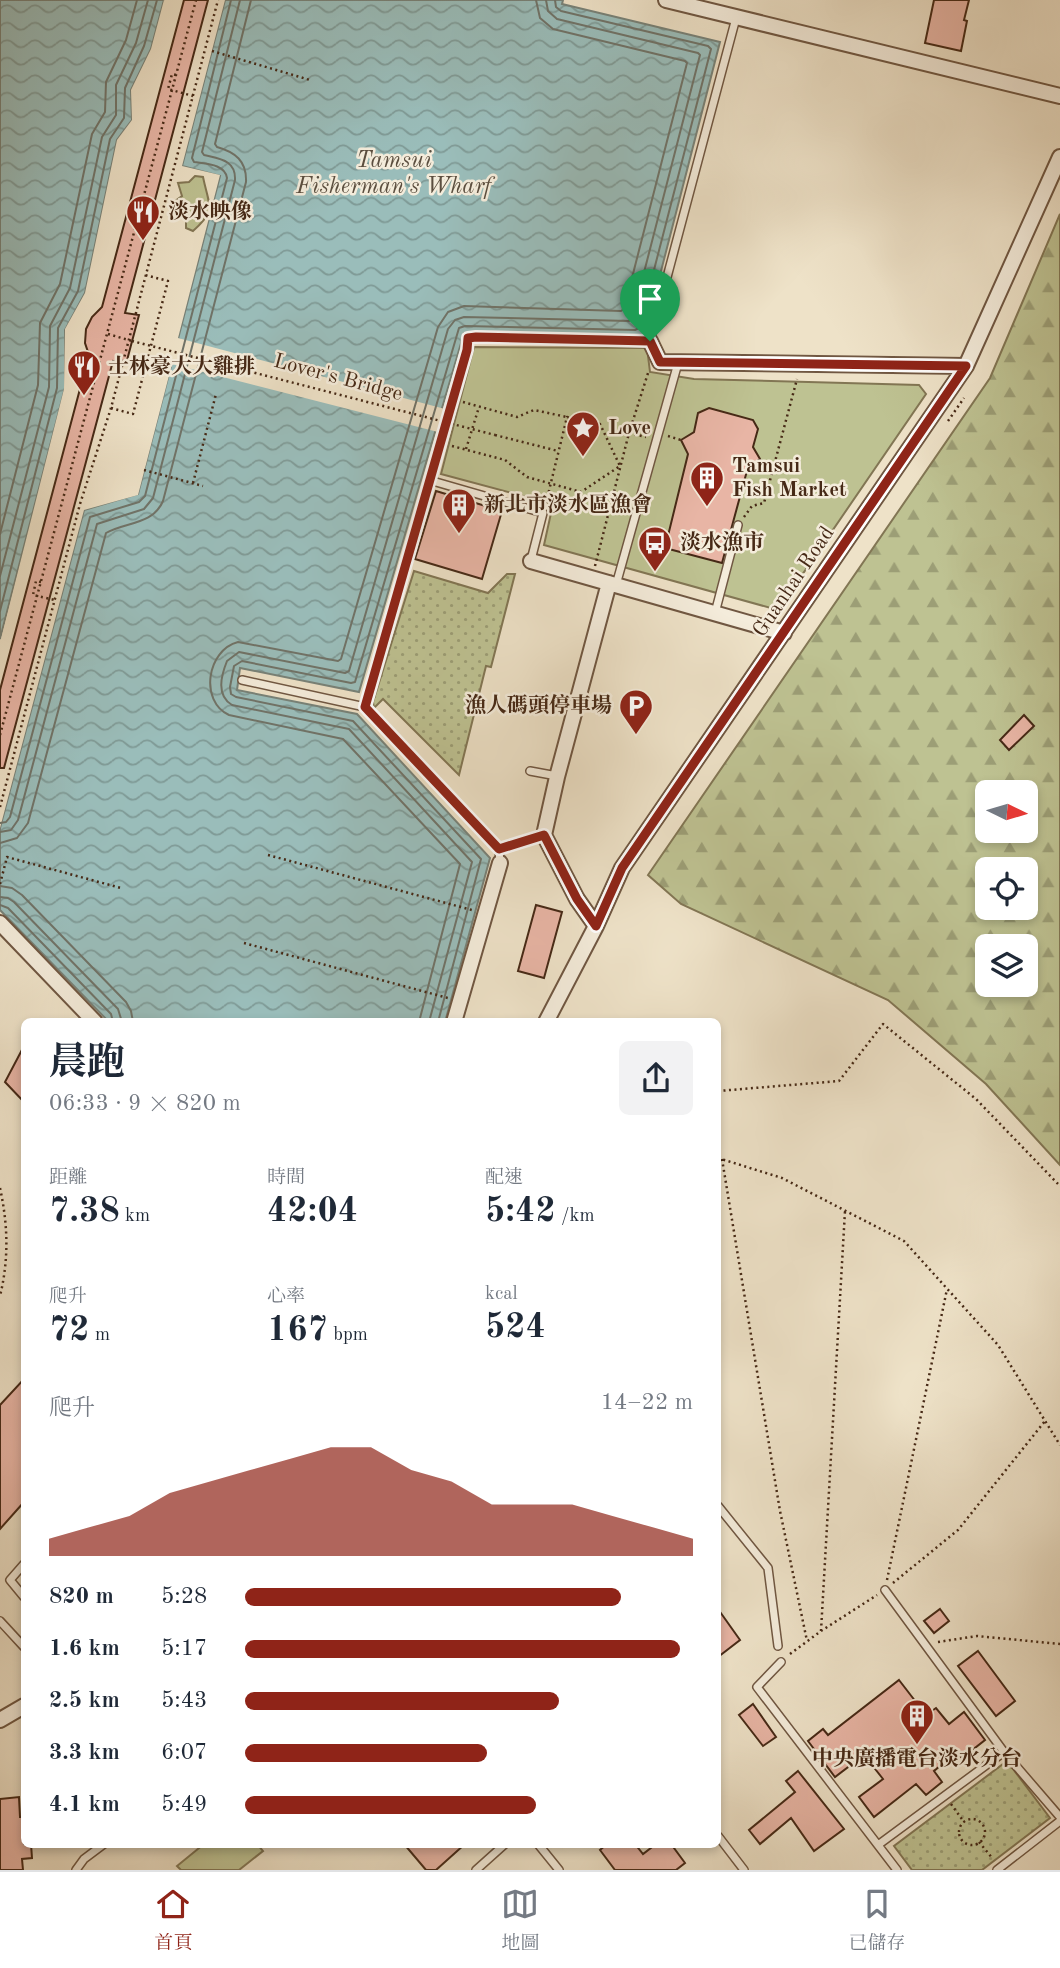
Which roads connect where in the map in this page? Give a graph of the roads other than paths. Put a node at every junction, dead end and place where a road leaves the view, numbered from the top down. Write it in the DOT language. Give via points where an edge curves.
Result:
graph roads {
  1 [pos="666,0"];
  2 [pos="736,18"];
  3 [pos="1060,96"];
  4 [pos="1060,157"];
  5 [pos="650,341"];
  6 [pos="678,363"];
  7 [pos="966,366"];
  8 [pos="429,480"];
  9 [pos="738,525"];
  10 [pos="531,561"];
  11 [pos="613,584"];
  12 [pos="715,613"];
  13 [pos="784,633"];
  14 [pos="242,680"];
  15 [pos="365,707"];
  16 [pos="530,771"];
  17 [pos="557,776"];
  18 [pos="544,835"];
  19 [pos="499,856"];
  20 [pos="0,923"];
  21 [pos="596,926"];
  22 [pos="91,1018"];
  23 [pos="455,1018"];
  24 [pos="548,1018"];
  25 [pos="721,1510"];
  26 [pos="21,1567"];
  27 [pos="885,1590"];
  28 [pos="21,1594"];
  29 [pos="0,1621"];
  30 [pos="21,1644"];
  31 [pos="778,1646"];
  32 [pos="780,1662"];
  33 [pos="21,1708"];
  34 [pos="0,1720"];
  35 [pos="1004,1752"];
  36 [pos="1060,1819"];
  37 [pos="721,1841"];
  38 [pos="878,1845"];
  39 [pos="99,1848"];
  40 [pos="501,1848"];
  41 [pos="541,1848"];
  42 [pos="739,1868"];
  43 [pos="1000,1869"];
  44 [pos="76,1870"];
  45 [pos="476,1870"];
  46 [pos="559,1870"];
  47 [pos="897,1870"];
  1 -- 2 [label="street"];
  2 -- 3 [label="street"];
  2 -- 5 [label="lane"];
  4 -- 7 [label="street, Guanhai Road"];
  5 -- 6 [label="street" via="660,362"];
  5 -- 8 [label="lane" via="468,338"];
  6 -- 7 [label="street"];
  6 -- 11 [label="lane"];
  7 -- 13 [label="street, Guanhai Road"];
  8 -- 10 [label="lane" via="543,513"];
  8 -- 15 [label="lane"];
  9 -- 12 [label="lane"];
  10 -- 11 [label="street"];
  11 -- 12 [label="street"];
  11 -- 17 [label="street"];
  12 -- 13 [label="street"];
  13 -- 21 [label="street, Guanhai Road" via="622,868"];
  14 -- 15 [label="lane"];
  15 -- 19 [label="lane"];
  16 -- 17 [label="lane"];
  17 -- 18 [label="street"];
  18 -- 19 [label="lane"];
  18 -- 21 [label="street"];
  19 -- 23 [label="street"];
  20 -- 22 [label="street"];
  21 -- 24 [label="street, Guanhai Road"];
  25 -- 31 [label="lane" via="768,1568"];
  26 -- 28 [label="lane" via="9,1580"];
  27 -- 35 [label="lane"];
  29 -- 30 [label="lane"];
  32 -- 38 [label="lane" via="757,1687"];
  33 -- 34 [label="street"];
  35 -- 36 [label="lane"];
  35 -- 38 [label="lane"];
  36 -- 43 [label="lane"];
  37 -- 42 [label="lane"];
  38 -- 47 [label="lane"];
  39 -- 44 [label="lane"];
  40 -- 45 [label="lane"];
  41 -- 46 [label="lane"];
}
